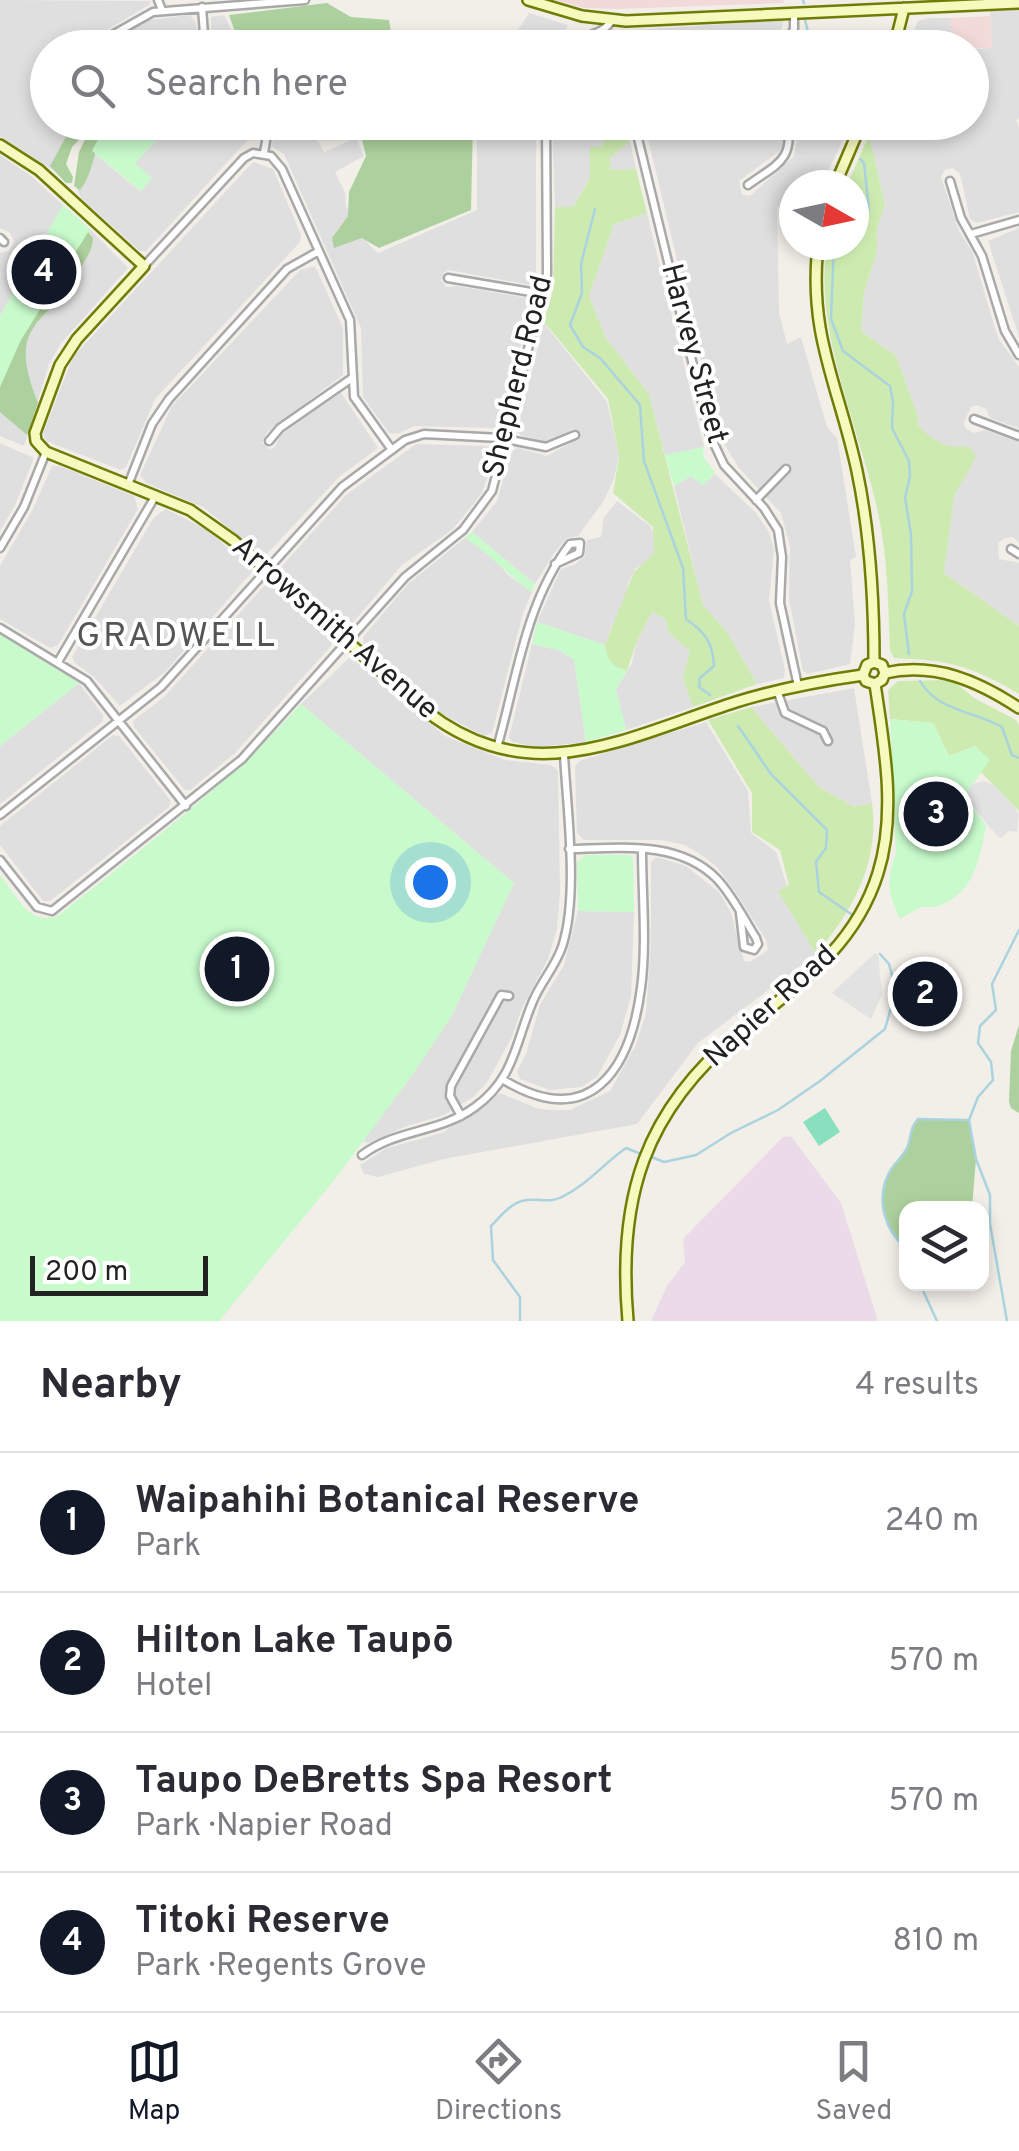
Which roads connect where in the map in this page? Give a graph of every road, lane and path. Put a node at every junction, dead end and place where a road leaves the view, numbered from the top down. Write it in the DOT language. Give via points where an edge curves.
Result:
graph roads {
  1 [pos="158,0"];
  2 [pos="304,0"];
  3 [pos="528,0"];
  4 [pos="262,2"];
  5 [pos="1019,3"];
  6 [pos="900,5"];
  7 [pos="202,7"];
  8 [pos="162,10"];
  9 [pos="794,12"];
  10 [pos="612,20"];
  11 [pos="120,30"];
  12 [pos="204,30"];
  13 [pos="602,30"];
  14 [pos="793,30"];
  15 [pos="897,30"];
  16 [pos="266,140"];
  17 [pos="546,140"];
  18 [pos="638,140"];
  19 [pos="790,140"];
  20 [pos="854,140"];
  21 [pos="0,145"];
  22 [pos="264,153"];
  23 [pos="841,170"];
  24 [pos="950,181"];
  25 [pos="748,185"];
  26 [pos="1019,220"];
  27 [pos="971,234"];
  28 [pos="320,251"];
  29 [pos="817,260"];
  30 [pos="144,266"];
  31 [pos="448,278"];
  32 [pos="542,294"];
  33 [pos="1019,354"];
  34 [pos="352,378"];
  35 [pos="974,419"];
  36 [pos="575,435"];
  37 [pos="1019,436"];
  38 [pos="506,438"];
  39 [pos="269,441"];
  40 [pos="392,450"];
  41 [pos="46,452"];
  42 [pos="786,469"];
  43 [pos="128,485"];
  44 [pos="156,495"];
  45 [pos="756,500"];
  46 [pos="0,548"];
  47 [pos="1011,549"];
  48 [pos="1019,554"];
  49 [pos="555,564"];
  50 [pos="268,570"];
  51 [pos="0,628"];
  52 [pos="347,642"];
  53 [pos="58,662"];
  54 [pos="874,662"];
  55 [pos="885,672"];
  56 [pos="863,675"];
  57 [pos="875,684"];
  58 [pos="798,686"];
  59 [pos="777,690"];
  60 [pos="1019,708"];
  61 [pos="119,720"];
  62 [pos="828,740"];
  63 [pos="497,748"];
  64 [pos="564,755"];
  65 [pos="186,806"];
  66 [pos="0,814"];
  67 [pos="569,849"];
  68 [pos="642,850"];
  69 [pos="0,860"];
  70 [pos="740,913"];
  71 [pos="502,994"];
  72 [pos="502,1079"];
  73 [pos="461,1116"];
  74 [pos="362,1155"];
  75 [pos="628,1321"];
  1 -- 8 [label="street"];
  2 -- 4 [label="street"];
  3 -- 10 [label="main road"];
  4 -- 7 [label="street"];
  5 -- 6 [label="main road"];
  6 -- 9 [label="main road"];
  6 -- 15 [label="main road"];
  7 -- 8 [label="street"];
  7 -- 12 [label="street"];
  8 -- 11 [label="street"];
  9 -- 10 [label="main road"];
  9 -- 14 [label="street"];
  10 -- 13 [label="street"];
  16 -- 22 [label="street"];
  17 -- 32 [label="street, Shepherd Road"];
  18 -- 45 [label="street, Harvey Street" via="710,434 724,465"];
  19 -- 25 [label="street" via="787,155"];
  20 -- 23 [label="main road"];
  21 -- 30 [label="main road" via="39,170"];
  22 -- 28 [label="street" via="282,169"];
  22 -- 30 [label="street" via="244,158"];
  24 -- 27 [label="street"];
  26 -- 27 [label="street"];
  27 -- 33 [label="street"];
  28 -- 34 [label="street" via="351,325"];
  28 -- 43 [label="street" via="287,269 169,399"];
  29 -- 54 [label="main road" via="819,335 866,518"];
  30 -- 41 [label="main road" via="60,365 35,433"];
  31 -- 32 [label="street"];
  32 -- 38 [label="street, Shepherd Road"];
  34 -- 39 [label="street"];
  34 -- 40 [label="street" via="358,406"];
  35 -- 37 [label="street"];
  36 -- 38 [label="street" via="546,447"];
  38 -- 40 [label="street" via="424,434"];
  38 -- 52 [label="street, Shepherd Road" via="480,510 405,577"];
  40 -- 50 [label="street" via="342,487"];
  41 -- 43 [label="main road, Arrowsmith Avenue"];
  41 -- 46 [label="street"];
  42 -- 45 [label="street"];
  43 -- 44 [label="main road, Arrowsmith Avenue"];
  44 -- 50 [label="main road, Arrowsmith Avenue" via="203,518"];
  44 -- 53 [label="street"];
  45 -- 58 [label="street, Harvey Street" via="781,541 780,602"];
  47 -- 48 [label="street"];
  49 -- 63 [label="street" via="528,622"];
  50 -- 52 [label="main road, Arrowsmith Avenue"];
  50 -- 61 [label="street" via="170,678"];
  51 -- 53 [label="street"];
  52 -- 63 [label="main road, Arrowsmith Avenue" via="438,721"];
  52 -- 65 [label="street, Shepherd Road" via="242,759"];
  53 -- 61 [label="street" via="87,681"];
  54 -- 55 [label="main road"];
  54 -- 56 [label="main road"];
  55 -- 57 [label="main road"];
  55 -- 60 [label="main road" via="962,676"];
  56 -- 57 [label="main road"];
  56 -- 58 [label="main road, Arrowsmith Avenue"];
  57 -- 75 [label="main road, Napier Road" via="887,817 870,896 833,954 710,1058 663,1118 627,1224"];
  58 -- 59 [label="main road, Arrowsmith Avenue"];
  59 -- 62 [label="street" via="784,713 823,730"];
  59 -- 64 [label="main road, Arrowsmith Avenue"];
  61 -- 65 [label="street"];
  61 -- 66 [label="street"];
  63 -- 64 [label="main road, Arrowsmith Avenue"];
  64 -- 67 [label="street"];
  65 -- 69 [label="street, Shepherd Road" via="52,911 42,910"];
  67 -- 68 [label="street"];
  67 -- 72 [label="street" via="563,944"];
  68 -- 70 [label="street" via="674,853 703,867"];
  68 -- 72 [label="street" via="641,985 615,1068 586,1096 557,1100 528,1095"];
  70 -- 70 [label="street" via="756,938 754,950 744,947"];
  71 -- 73 [label="street" via="451,1086"];
  72 -- 73 [label="street"];
  73 -- 74 [label="street"];
}
